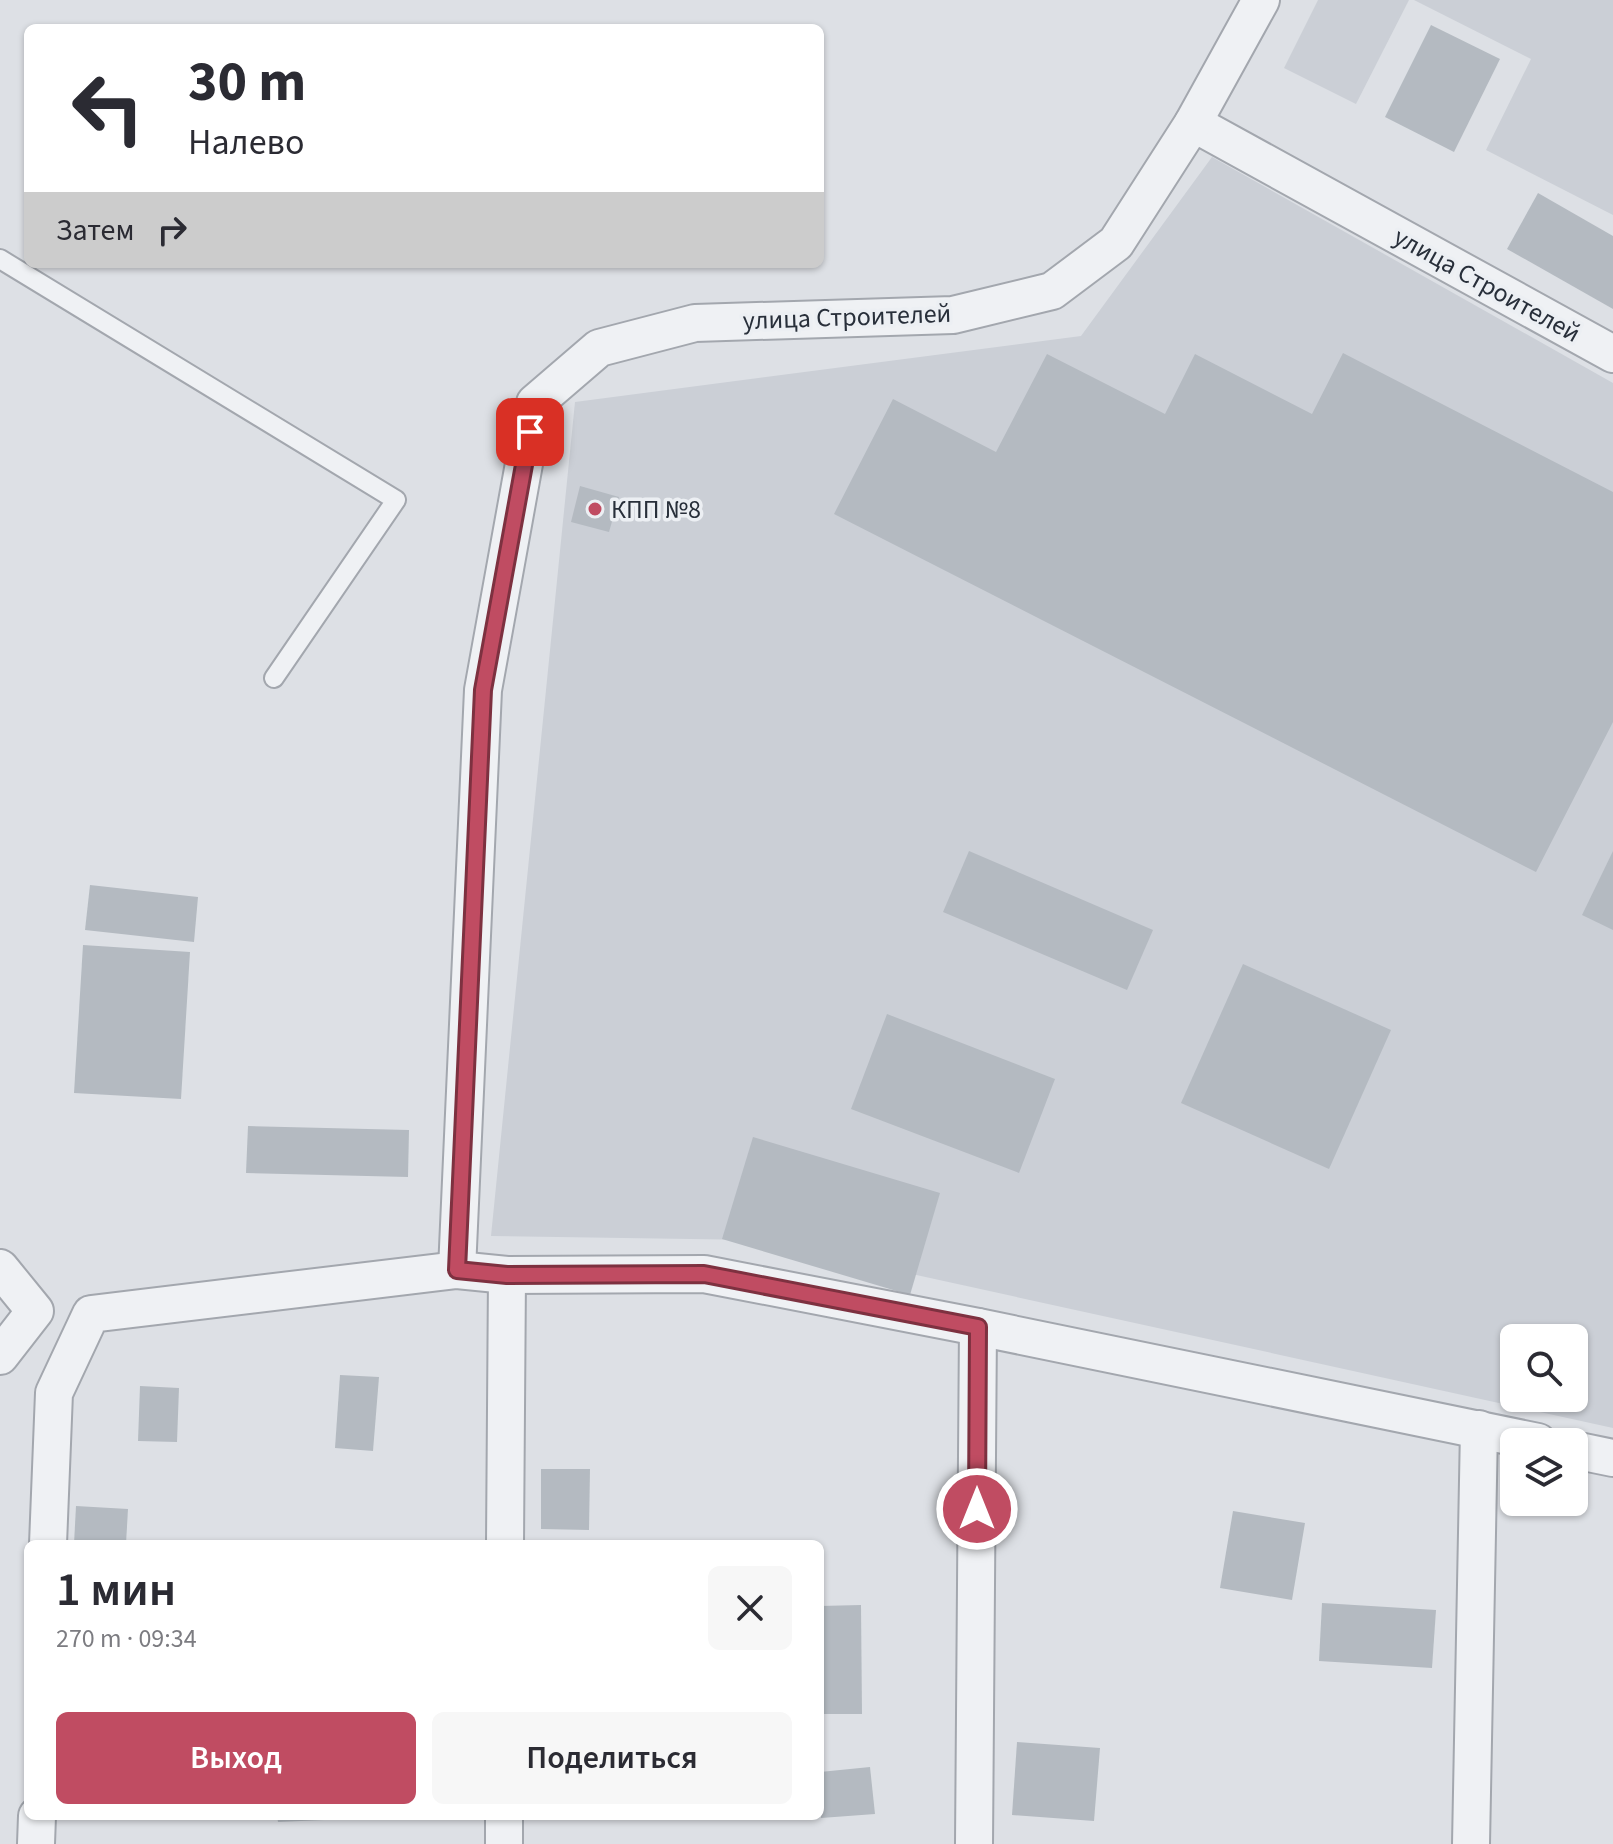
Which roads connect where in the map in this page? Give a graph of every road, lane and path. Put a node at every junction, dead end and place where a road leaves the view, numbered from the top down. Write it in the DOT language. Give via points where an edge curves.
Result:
graph roads {
  1 [pos="1261,0"];
  2 [pos="1193,123"];
  3 [pos="0,259"];
  4 [pos="1613,354"];
  5 [pos="274,678"];
  6 [pos="0,1268"];
  7 [pos="457,1270"];
  8 [pos="507,1275"];
  9 [pos="35,1311"];
  10 [pos="91,1314"];
  11 [pos="978,1327"];
  12 [pos="0,1356"];
  13 [pos="1479,1429"];
  14 [pos="1500,1434"];
  15 [pos="1588,1453"];
  16 [pos="1613,1458"];
  17 [pos="48,1540"];
  18 [pos="505,1540"];
  19 [pos="37,1820"];
  20 [pos="504,1820"];
  21 [pos="36,1844"];
  22 [pos="504,1844"];
  23 [pos="974,1844"];
  24 [pos="1471,1844"];
  1 -- 2 [label="street, улица Строителей"];
  2 -- 4 [label="street, улица Строителей"];
  2 -- 7 [label="street, улица Строителей" via="1116,243 1052,291 953,315 695,323 599,348 535,403 483,690"];
  3 -- 5 [label="lane" via="396,500"];
  6 -- 9 [label="street"];
  7 -- 8 [label="street"];
  7 -- 10 [label="street"];
  8 -- 11 [label="street" via="704,1274"];
  8 -- 18 [label="street"];
  9 -- 10 [label="street"];
  9 -- 12 [label="street"];
  10 -- 17 [label="street" via="54,1393"];
  11 -- 13 [label="street"];
  11 -- 23 [label="street"];
  13 -- 14 [label="street"];
  13 -- 24 [label="street"];
  15 -- 16 [label="street"];
  19 -- 21 [label="street"];
  20 -- 22 [label="street"];
}
